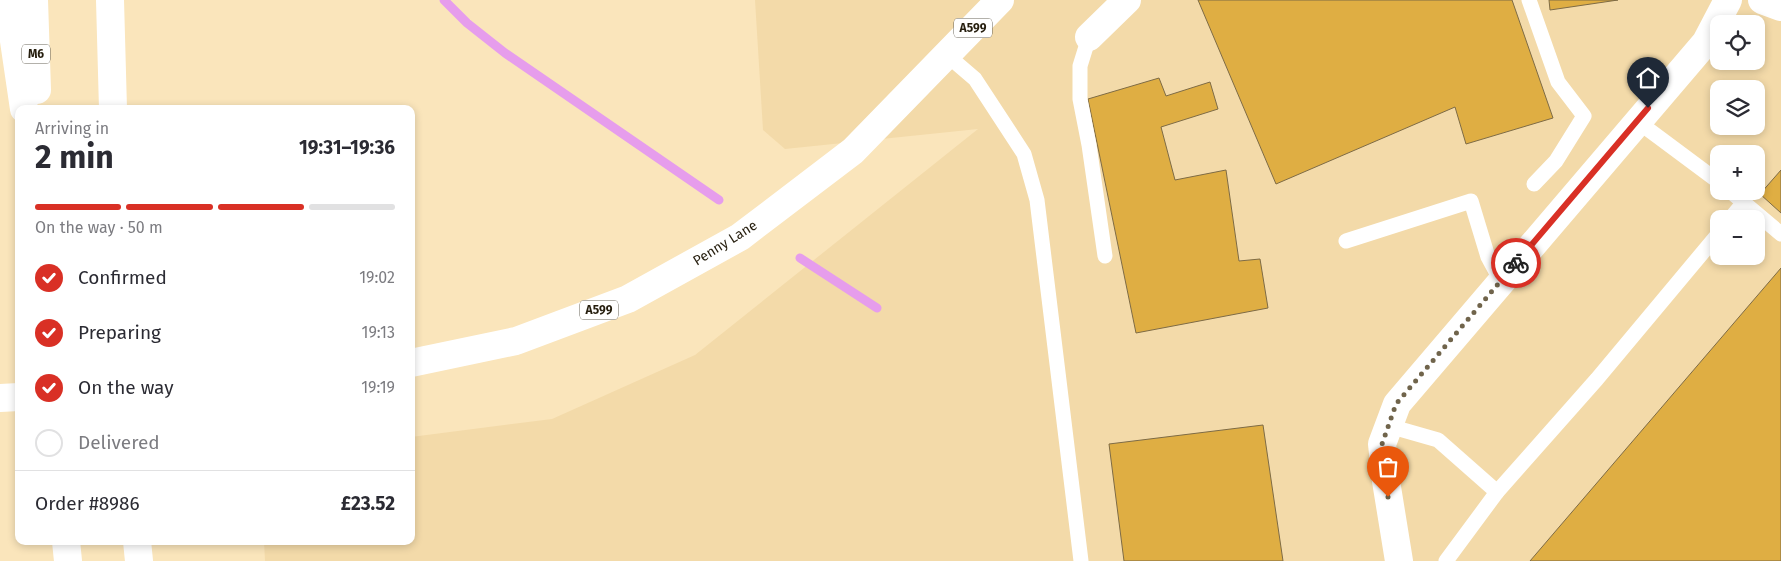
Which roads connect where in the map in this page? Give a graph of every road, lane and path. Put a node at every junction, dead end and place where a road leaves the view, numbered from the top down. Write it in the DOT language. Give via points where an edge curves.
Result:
graph roads {
  1 [pos="8,0"];
  2 [pos="34,0"];
  3 [pos="110,0"];
  4 [pos="1000,0"];
  5 [pos="1529,0"];
  6 [pos="1728,0"];
  7 [pos="1762,0"];
  8 [pos="1117,3"];
  9 [pos="1781,7"];
  10 [pos="1090,37"];
  11 [pos="947,55"];
  12 [pos="23,105"];
  13 [pos="37,105"];
  14 [pos="113,105"];
  15 [pos="1637,121"];
  16 [pos="1710,175"];
  17 [pos="1534,184"];
  18 [pos="1741,200"];
  19 [pos="1744,202"];
  20 [pos="1737,210"];
  21 [pos="1781,234"];
  22 [pos="1346,241"];
  23 [pos="1710,244"];
  24 [pos="1105,256"];
  25 [pos="1501,281"];
  26 [pos="415,362"];
  27 [pos="15,397"];
  28 [pos="0,398"];
  29 [pos="1389,426"];
  30 [pos="1497,492"];
  31 [pos="66,545"];
  32 [pos="137,545"];
  33 [pos="68,561"];
  34 [pos="139,561"];
  35 [pos="1081,561"];
  36 [pos="1399,561"];
  37 [pos="1446,561"];
  1 -- 12 [label="main road"];
  2 -- 13 [label="main road, M6"];
  3 -- 14 [label="main road"];
  4 -- 11 [label="main road, Penny Lane / A599"];
  5 -- 17 [label="lane" via="1558,82 1584,116 1556,161"];
  6 -- 15 [label="main road" via="1706,42"];
  7 -- 9 [label="main road"];
  8 -- 10 [label="main road"];
  10 -- 24 [label="lane" via="1080,66 1080,99"];
  11 -- 26 [label="main road, Penny Lane / A599" via="853,151 740,237 628,299 516,341"];
  11 -- 35 [label="lane" via="975,79 1024,154 1037,200"];
  15 -- 16 [label="lane"];
  15 -- 25 [label="main road"];
  18 -- 19 [label="lane"];
  19 -- 20 [label="lane"];
  19 -- 21 [label="lane"];
  22 -- 25 [label="lane" via="1471,201 1488,258"];
  23 -- 30 [label="lane"];
  25 -- 29 [label="main road" via="1396,404"];
  27 -- 28 [label="main road"];
  29 -- 30 [label="lane" via="1438,440"];
  29 -- 36 [label="main road" via="1382,444"];
  30 -- 37 [label="lane"];
  31 -- 33 [label="main road"];
  32 -- 34 [label="main road"];
}
